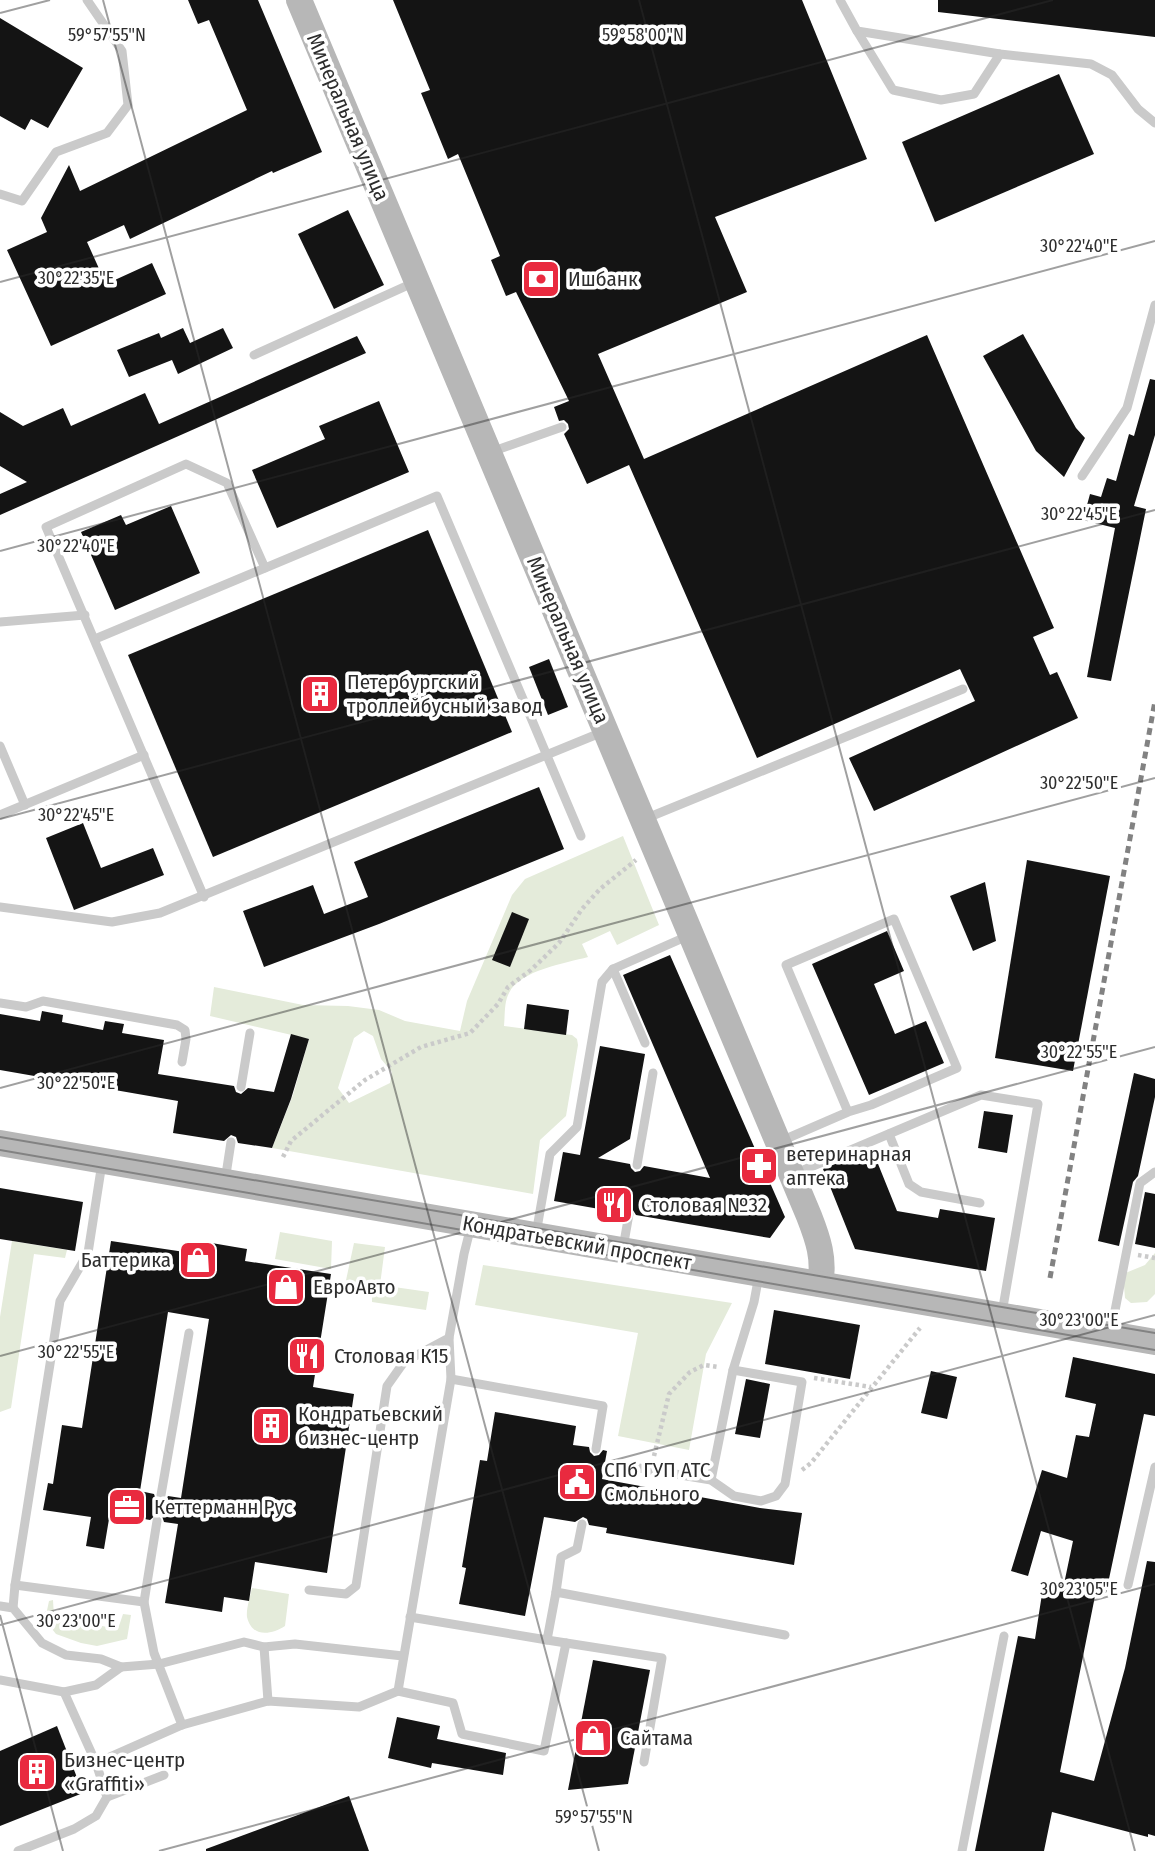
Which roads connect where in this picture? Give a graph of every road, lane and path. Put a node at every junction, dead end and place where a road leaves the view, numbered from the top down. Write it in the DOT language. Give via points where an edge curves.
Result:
graph roads {
  1 [pos="87,0"];
  2 [pos="299,0"];
  3 [pos="840,0"];
  4 [pos="857,31"];
  5 [pos="1000,54"];
  6 [pos="1155,123"];
  7 [pos="0,194"];
  8 [pos="417,281"];
  9 [pos="1155,305"];
  10 [pos="254,355"];
  11 [pos="562,427"];
  12 [pos="489,453"];
  13 [pos="1082,476"];
  14 [pos="265,568"];
  15 [pos="85,615"];
  16 [pos="0,622"];
  17 [pos="95,639"];
  18 [pos="963,690"];
  19 [pos="606,730"];
  20 [pos="0,746"];
  21 [pos="144,755"];
  22 [pos="546,755"];
  23 [pos="25,804"];
  24 [pos="0,815"];
  25 [pos="643,819"];
  26 [pos="581,836"];
  27 [pos="639,858"];
  28 [pos="204,897"];
  29 [pos="0,907"];
  30 [pos="692,934"];
  31 [pos="612,969"];
  32 [pos="0,1003"];
  33 [pos="250,1032"];
  34 [pos="645,1043"];
  35 [pos="182,1062"];
  36 [pos="653,1073"];
  37 [pos="241,1087"];
  38 [pos="848,1112"];
  39 [pos="889,1134"];
  40 [pos="231,1142"];
  41 [pos="779,1142"];
  42 [pos="0,1143"];
  43 [pos="283,1157"];
  44 [pos="103,1161"];
  45 [pos="637,1165"];
  46 [pos="1155,1172"];
  47 [pos="792,1175"];
  48 [pos="225,1182"];
  49 [pos="980,1203"];
  50 [pos="629,1214"];
  51 [pos="472,1224"];
  52 [pos="536,1235"];
  53 [pos="622,1250"];
  54 [pos="759,1274"];
  55 [pos="820,1284"];
  56 [pos="1002,1315"];
  57 [pos="920,1328"];
  58 [pos="189,1333"];
  59 [pos="1111,1334"];
  60 [pos="450,1338"];
  61 [pos="1155,1342"];
  62 [pos="704,1365"];
  63 [pos="733,1370"];
  64 [pos="451,1379"];
  65 [pos="802,1382"];
  66 [pos="872,1388"];
  67 [pos="596,1449"];
  68 [pos="626,1466"];
  69 [pos="1155,1467"];
  70 [pos="652,1470"];
  71 [pos="711,1480"];
  72 [pos="785,1484"];
  73 [pos="161,1494"];
  74 [pos="157,1521"];
  75 [pos="582,1524"];
  76 [pos="15,1585"];
  77 [pos="1128,1585"];
  78 [pos="309,1590"];
  79 [pos="556,1592"];
  80 [pos="144,1602"];
  81 [pos="0,1606"];
  82 [pos="13,1608"];
  83 [pos="410,1617"];
  84 [pos="785,1635"];
  85 [pos="1004,1636"];
  86 [pos="547,1640"];
  87 [pos="566,1643"];
  88 [pos="264,1647"];
  89 [pos="403,1656"];
  90 [pos="159,1664"];
  91 [pos="121,1667"];
  92 [pos="0,1680"];
  93 [pos="398,1691"];
  94 [pos="64,1692"];
  95 [pos="268,1701"];
  96 [pos="181,1725"];
  97 [pos="644,1762"];
  98 [pos="96,1763"];
  99 [pos="164,1775"];
  100 [pos="107,1797"];
  101 [pos="18,1851"];
  102 [pos="962,1851"];
  1 -- 7 [label="lane" via="122,51 128,105 107,133 56,152 22,201"];
  2 -- 8 [label="street, Минеральная улица"];
  3 -- 4 [label="lane"];
  4 -- 5 [label="lane"];
  4 -- 5 [label="lane" via="892,90 941,100 974,94"];
  5 -- 6 [label="lane" via="1091,64 1112,75"];
  8 -- 10 [label="lane"];
  8 -- 12 [label="street, Минеральная улица"];
  9 -- 13 [label="lane" via="1127,408"];
  11 -- 12 [label="lane"];
  12 -- 19 [label="street, Минеральная улица"];
  14 -- 15 [label="lane" via="227,483 186,464 46,527"];
  14 -- 17 [label="lane"];
  14 -- 22 [label="lane" via="437,496"];
  15 -- 16 [label="lane"];
  15 -- 17 [label="lane"];
  17 -- 21 [label="lane"];
  18 -- 25 [label="lane"];
  19 -- 22 [label="lane"];
  19 -- 25 [label="street, Минеральная улица"];
  20 -- 23 [label="lane"];
  21 -- 23 [label="lane"];
  21 -- 28 [label="lane"];
  22 -- 26 [label="lane"];
  22 -- 28 [label="lane"];
  23 -- 24 [label="lane"];
  25 -- 30 [label="street, Минеральная улица"];
  27 -- 43 [label="path" via="600,889 559,943 508,987 470,1033 421,1046 365,1080 291,1141"];
  28 -- 29 [label="lane" via="160,913 112,922"];
  30 -- 31 [label="lane"];
  30 -- 41 [label="street, Минеральная улица"];
  31 -- 34 [label="lane"];
  31 -- 52 [label="lane" via="602,982 577,1127 550,1154"];
  32 -- 35 [label="lane" via="26,1007 43,1001 177,1025 185,1030"];
  33 -- 37 [label="lane"];
  36 -- 45 [label="lane"];
  38 -- 38 [label="lane" via="786,965 894,919 957,1068"];
  38 -- 41 [label="lane"];
  39 -- 47 [label="lane"];
  39 -- 49 [label="lane" via="909,1184 920,1192"];
  39 -- 56 [label="lane" via="981,1095 1038,1104"];
  40 -- 48 [label="lane"];
  41 -- 47 [label="street, Минеральная улица"];
  42 -- 44 [label="street, Кондратьевский проспект"];
  44 -- 48 [label="street, Кондратьевский проспект"];
  44 -- 76 [label="lane" via="88,1253 60,1301"];
  46 -- 59 [label="lane" via="1140,1183"];
  47 -- 55 [label="street, Минеральная улица" via="819,1242"];
  48 -- 51 [label="street, Кондратьевский проспект"];
  50 -- 53 [label="lane"];
  51 -- 52 [label="street, Кондратьевский проспект"];
  51 -- 60 [label="lane"];
  52 -- 53 [label="street, Кондратьевский проспект"];
  53 -- 54 [label="street, Кондратьевский проспект"];
  54 -- 55 [label="street, Кондратьевский проспект"];
  54 -- 63 [label="lane"];
  55 -- 56 [label="street, Кондратьевский проспект"];
  56 -- 59 [label="street, Кондратьевский проспект"];
  57 -- 66 [label="path"];
  58 -- 73 [label="lane"];
  59 -- 61 [label="street, Кондратьевский проспект"];
  60 -- 64 [label="lane"];
  60 -- 78 [label="lane" via="404,1362 387,1386 356,1586 346,1594"];
  62 -- 70 [label="path" via="690,1372 669,1394"];
  63 -- 65 [label="lane"];
  63 -- 71 [label="lane"];
  64 -- 67 [label="lane" via="603,1406"];
  64 -- 83 [label="lane"];
  65 -- 66 [label="path" via="812,1378"];
  65 -- 72 [label="lane"];
  66 -- 72 [label="path" via="811,1463"];
  68 -- 70 [label="lane"];
  69 -- 77 [label="lane"];
  70 -- 71 [label="lane"];
  71 -- 72 [label="lane" via="733,1499 761,1501 776,1496"];
  74 -- 80 [label="lane"];
  75 -- 79 [label="lane" via="578,1549 561,1557"];
  76 -- 80 [label="lane"];
  76 -- 82 [label="lane"];
  79 -- 84 [label="lane"];
  79 -- 86 [label="lane"];
  80 -- 90 [label="lane"];
  81 -- 82 [label="lane"];
  82 -- 91 [label="lane" via="42,1643 66,1655 101,1659"];
  83 -- 86 [label="lane"];
  83 -- 89 [label="lane"];
  85 -- 102 [label="lane"];
  86 -- 87 [label="lane"];
  87 -- 93 [label="lane" via="544,1751 462,1734 453,1703"];
  87 -- 97 [label="lane" via="662,1658"];
  88 -- 89 [label="lane" via="295,1644"];
  88 -- 90 [label="lane" via="244,1642"];
  88 -- 95 [label="lane"];
  89 -- 93 [label="lane"];
  90 -- 91 [label="lane"];
  90 -- 96 [label="lane"];
  91 -- 94 [label="lane" via="96,1685"];
  92 -- 94 [label="lane"];
  93 -- 95 [label="lane" via="359,1707"];
  94 -- 98 [label="lane"];
  95 -- 96 [label="lane"];
  96 -- 98 [label="lane"];
  98 -- 100 [label="lane"];
  99 -- 100 [label="lane"];
  100 -- 101 [label="lane" via="96,1816"];
}
